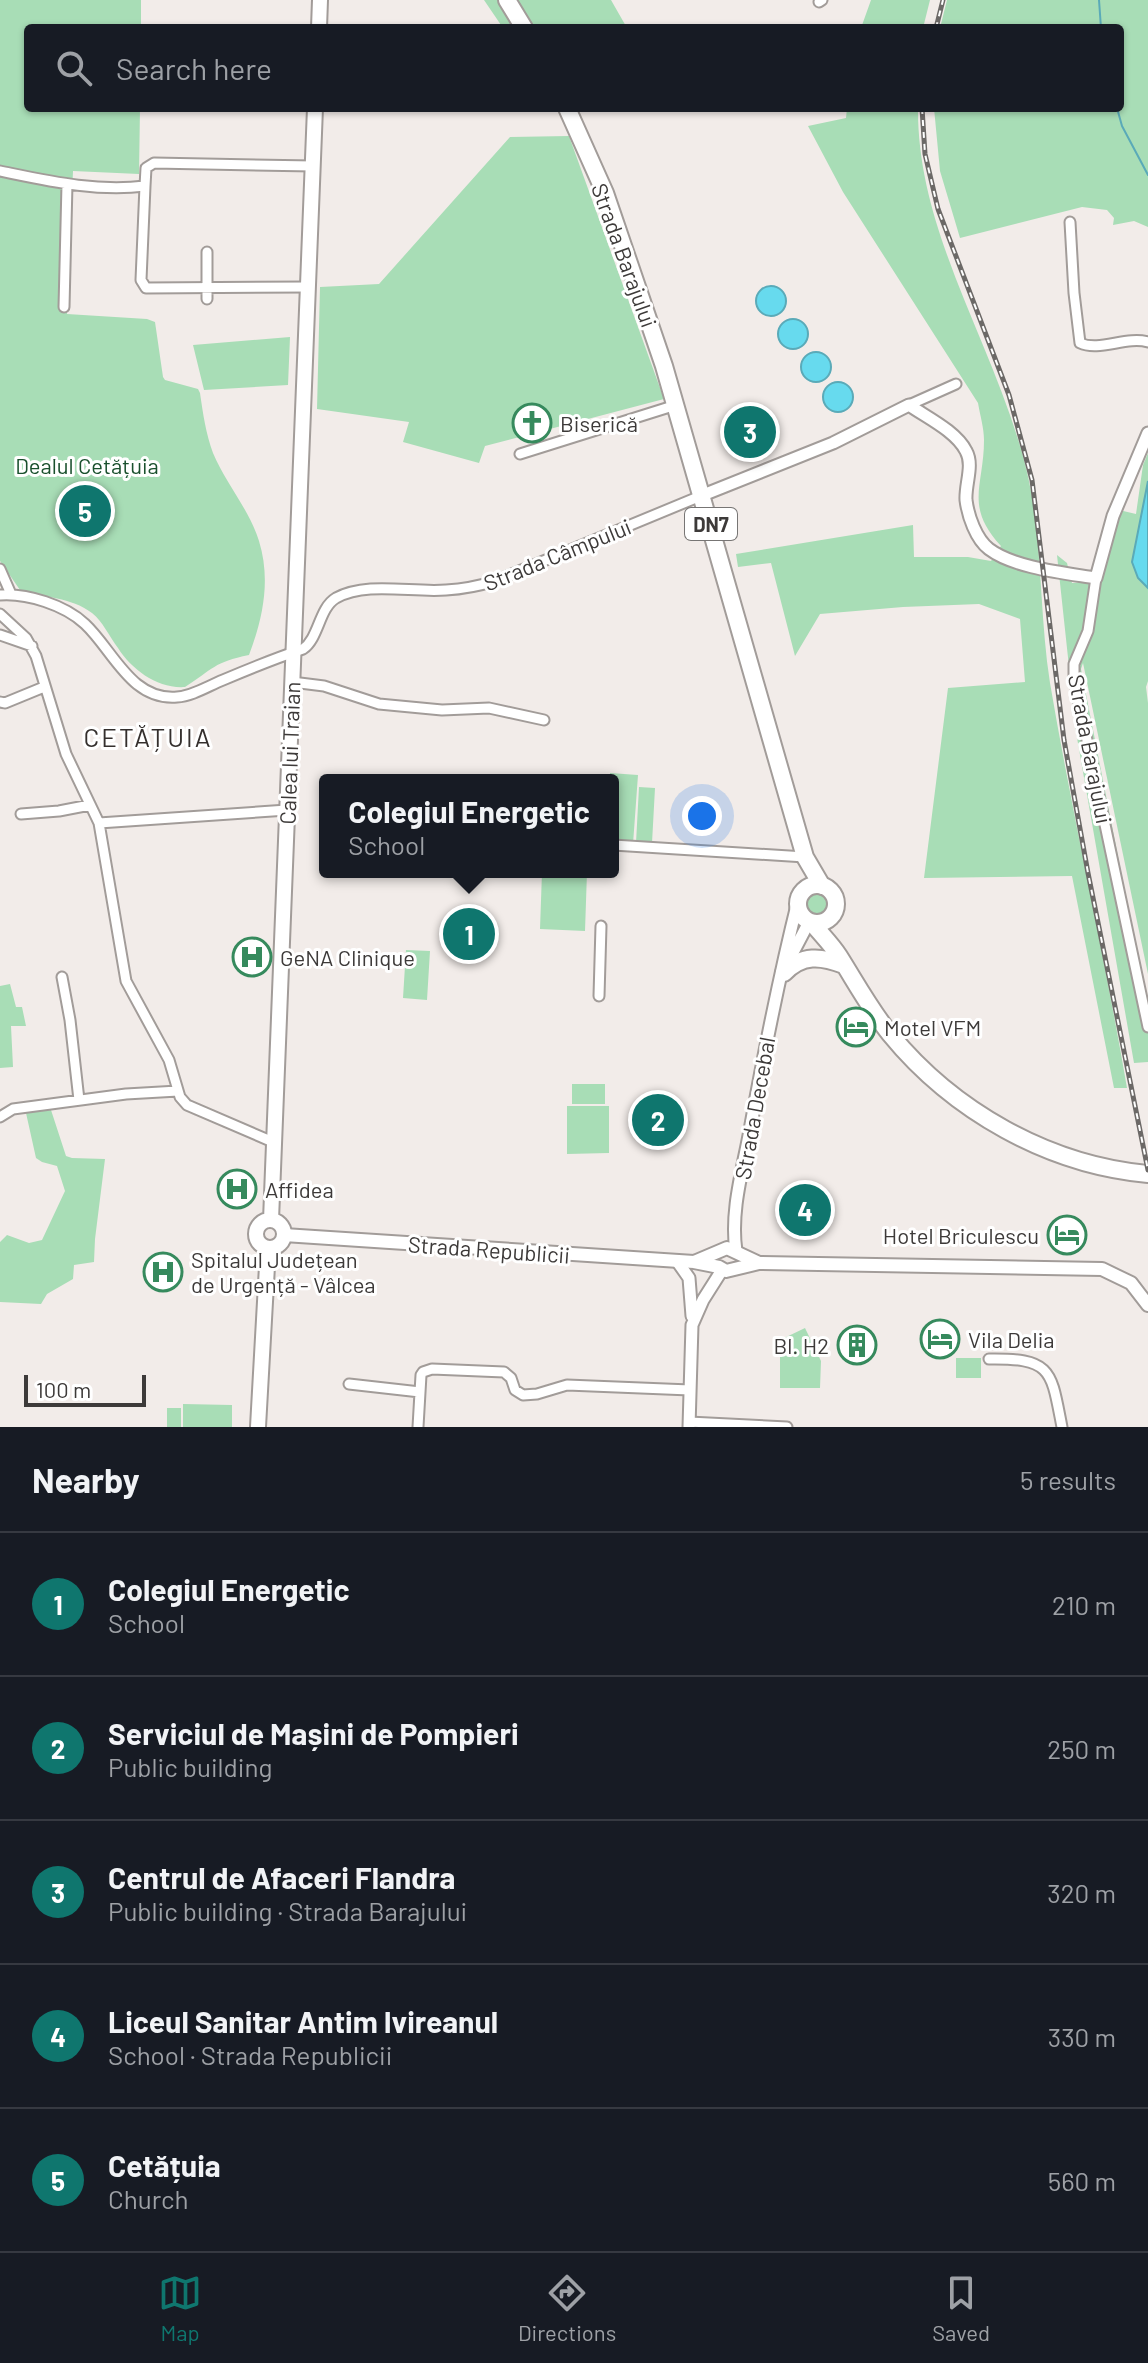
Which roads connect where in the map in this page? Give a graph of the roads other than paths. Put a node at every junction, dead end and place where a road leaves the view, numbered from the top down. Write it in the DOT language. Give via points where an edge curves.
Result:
graph roads {
  1 [pos="320,0"];
  2 [pos="507,0"];
  3 [pos="319,24"];
  4 [pos="522,24"];
  5 [pos="315,112"];
  6 [pos="569,112"];
  7 [pos="313,166"];
  8 [pos="0,172"];
  9 [pos="67,184"];
  10 [pos="145,186"];
  11 [pos="1070,222"];
  12 [pos="207,252"];
  13 [pos="207,287"];
  14 [pos="308,287"];
  15 [pos="207,299"];
  16 [pos="64,307"];
  17 [pos="1148,342"];
  18 [pos="956,384"];
  19 [pos="676,405"];
  20 [pos="909,405"];
  21 [pos="1148,433"];
  22 [pos="520,454"];
  23 [pos="703,495"];
  24 [pos="0,569"];
  25 [pos="1096,578"];
  26 [pos="11,594"];
  27 [pos="0,595"];
  28 [pos="0,614"];
  29 [pos="0,635"];
  30 [pos="32,646"];
  31 [pos="293,652"];
  32 [pos="292,682"];
  33 [pos="44,687"];
  34 [pos="0,702"];
  35 [pos="544,720"];
  36 [pos="90,805"];
  37 [pos="287,810"];
  38 [pos="21,814"];
  39 [pos="99,823"];
  40 [pos="619,845"];
  41 [pos="805,857"];
  42 [pos="822,886"];
  43 [pos="799,897"];
  44 [pos="835,911"];
  45 [pos="811,923"];
  46 [pos="601,926"];
  47 [pos="841,960"];
  48 [pos="62,977"];
  49 [pos="781,981"];
  50 [pos="599,996"];
  51 [pos="1148,1027"];
  52 [pos="178,1091"];
  53 [pos="79,1100"];
  54 [pos="0,1117"];
  55 [pos="273,1142"];
  56 [pos="1140,1173"];
  57 [pos="271,1220"];
  58 [pos="284,1235"];
  59 [pos="268,1248"];
  60 [pos="730,1251"];
  61 [pos="677,1261"];
  62 [pos="694,1262"];
  63 [pos="759,1263"];
  64 [pos="726,1268"];
  65 [pos="1148,1305"];
  66 [pos="692,1325"];
  67 [pos="989,1359"];
  68 [pos="349,1384"];
  69 [pos="690,1390"];
  70 [pos="420,1392"];
  71 [pos="689,1424"];
  72 [pos="258,1427"];
  73 [pos="418,1427"];
  74 [pos="787,1427"];
  75 [pos="1062,1427"];
  1 -- 3 [label="main road"];
  2 -- 4 [label="highway"];
  5 -- 7 [label="main road, Calea lui Traian"];
  6 -- 19 [label="highway, Strada Barajului / DN7" via="615,220"];
  7 -- 10 [label="street" via="154,163 146,168"];
  7 -- 14 [label="main road, Calea lui Traian"];
  8 -- 9 [label="street"];
  9 -- 10 [label="street" via="114,190"];
  9 -- 16 [label="street"];
  10 -- 13 [label="street" via="143,284 150,289"];
  11 -- 17 [label="street" via="1080,343"];
  12 -- 13 [label="street"];
  13 -- 14 [label="street"];
  13 -- 15 [label="street"];
  14 -- 31 [label="main road, Calea lui Traian"];
  18 -- 20 [label="street"];
  19 -- 22 [label="street"];
  19 -- 23 [label="highway, Strada Barajului / DN7"];
  20 -- 23 [label="street" via="833,443"];
  20 -- 25 [label="street" via="967,451 968,507 983,542 1032,566"];
  21 -- 25 [label="street, Strada Barajului" via="1113,516"];
  23 -- 31 [label="street, Strada Câmpului" via="472,588 363,590 332,601 310,643"];
  23 -- 41 [label="highway, Strada Barajului / DN7"];
  24 -- 26 [label="street"];
  25 -- 51 [label="street, Strada Barajului" via="1074,679"];
  26 -- 27 [label="street"];
  26 -- 31 [label="street" via="77,617 133,681 164,697 196,692"];
  28 -- 30 [label="street"];
  29 -- 30 [label="street"];
  30 -- 33 [label="street"];
  31 -- 32 [label="main road, Calea lui Traian"];
  32 -- 35 [label="street" via="379,704 489,708"];
  32 -- 37 [label="main road, Calea lui Traian"];
  33 -- 34 [label="street"];
  33 -- 36 [label="street"];
  36 -- 38 [label="street"];
  36 -- 39 [label="street"];
  37 -- 39 [label="street"];
  37 -- 55 [label="main road, Calea lui Traian"];
  39 -- 52 [label="street" via="122,967 169,1060"];
  40 -- 41 [label="street"];
  41 -- 42 [label="highway, Strada Barajului / DN7"];
  41 -- 43 [label="highway, Strada Barajului / DN7"];
  42 -- 43 [label="highway" via="810,886"];
  42 -- 44 [label="highway, DN7" via="834,897"];
  43 -- 45 [label="highway, DN7" via="800,914"];
  43 -- 49 [label="street, Strada Decebal"];
  44 -- 45 [label="highway" via="828,920"];
  44 -- 47 [label="highway, DN7"];
  45 -- 47 [label="highway, DN7"];
  45 -- 49 [label="street, Strada Decebal"];
  46 -- 50 [label="street"];
  47 -- 49 [label="highway" via="809,957 797,962"];
  47 -- 56 [label="highway, DN7" via="902,1047 971,1108 1042,1148"];
  48 -- 53 [label="street"];
  49 -- 60 [label="street, Strada Decebal"];
  52 -- 53 [label="street"];
  52 -- 55 [label="street" via="187,1105"];
  53 -- 54 [label="street" via="8,1110"];
  55 -- 57 [label="main road, Calea lui Traian"];
  57 -- 58 [label="main road" via="281,1225"];
  57 -- 59 [label="main road, Calea lui Traian" via="256,1230 257,1240"];
  58 -- 59 [label="main road" via="281,1243"];
  58 -- 61 [label="main road, Strada Republicii"];
  59 -- 72 [label="main road, Calea lui Traian"];
  60 -- 62 [label="main road, Strada Republicii"];
  60 -- 63 [label="main road, Strada Republicii"];
  60 -- 64 [label="main road" via="739,1261"];
  60 -- 64 [label="main road" via="716,1260"];
  61 -- 62 [label="main road, Strada Republicii"];
  61 -- 66 [label="street" via="691,1287"];
  62 -- 64 [label="main road, Strada Republicii"];
  63 -- 64 [label="main road, Strada Republicii"];
  63 -- 65 [label="main road, Strada Republicii" via="1102,1269 1131,1283"];
  64 -- 66 [label="street"];
  66 -- 69 [label="street"];
  67 -- 75 [label="street" via="1030,1361 1044,1370 1053,1380"];
  68 -- 70 [label="street"];
  69 -- 70 [label="street" via="567,1385 523,1395 508,1374 426,1370"];
  69 -- 71 [label="street"];
  70 -- 73 [label="street"];
  71 -- 74 [label="street"];
}
